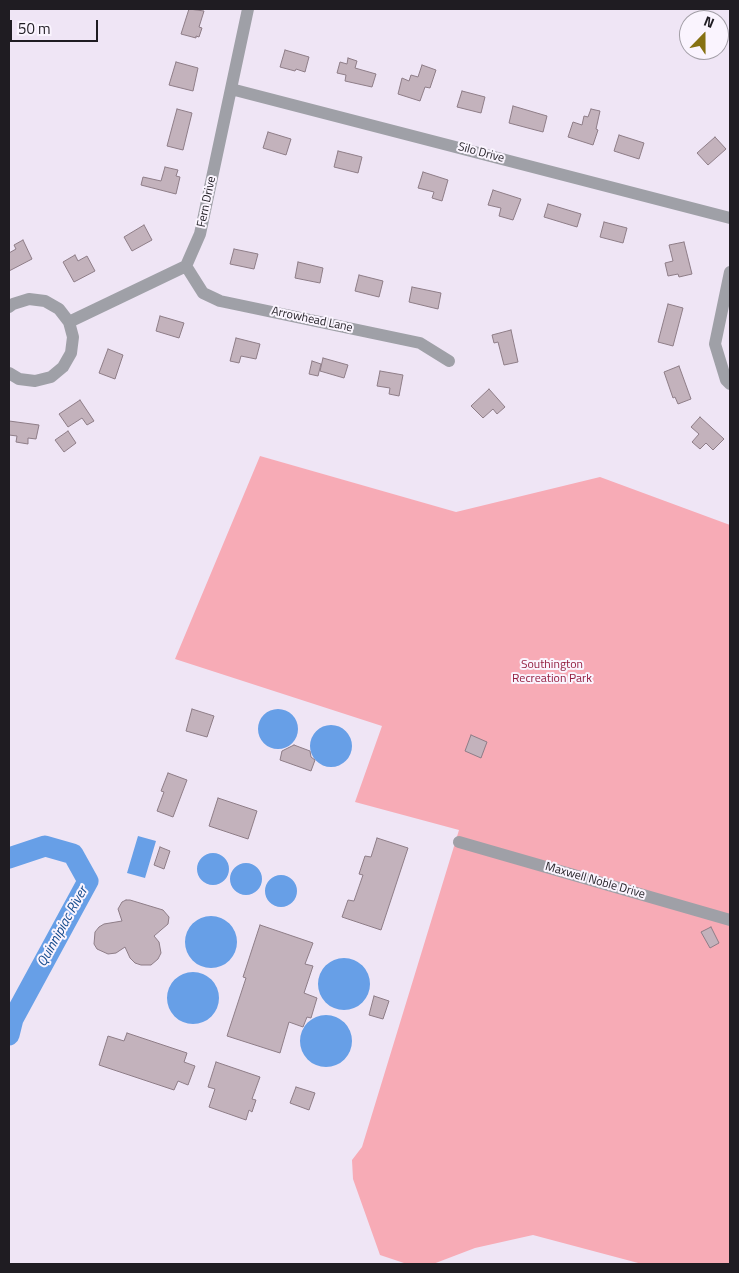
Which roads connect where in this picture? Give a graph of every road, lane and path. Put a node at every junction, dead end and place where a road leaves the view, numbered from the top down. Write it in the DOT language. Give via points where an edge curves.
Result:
graph roads {
  1 [pos="248,9"];
  2 [pos="231,88"];
  3 [pos="730,218"];
  4 [pos="186,266"];
  5 [pos="730,272"];
  6 [pos="9,307"];
  7 [pos="69,322"];
  8 [pos="449,361"];
  9 [pos="9,373"];
  10 [pos="730,384"];
  11 [pos="459,842"];
  12 [pos="730,920"];
  1 -- 2 [label="street, Fern Drive"];
  2 -- 3 [label="street, Silo Drive"];
  2 -- 4 [label="street, Fern Drive" via="200,234"];
  4 -- 7 [label="street"];
  4 -- 8 [label="street, Arrowhead Lane" via="203,293 220,301 420,343"];
  5 -- 10 [label="street" via="715,344"];
  6 -- 7 [label="street" via="29,299 45,301 59,309"];
  7 -- 9 [label="street" via="73,337 71,353 63,367 51,377 35,381"];
  11 -- 12 [label="street, Maxwell Noble Drive"];
}
